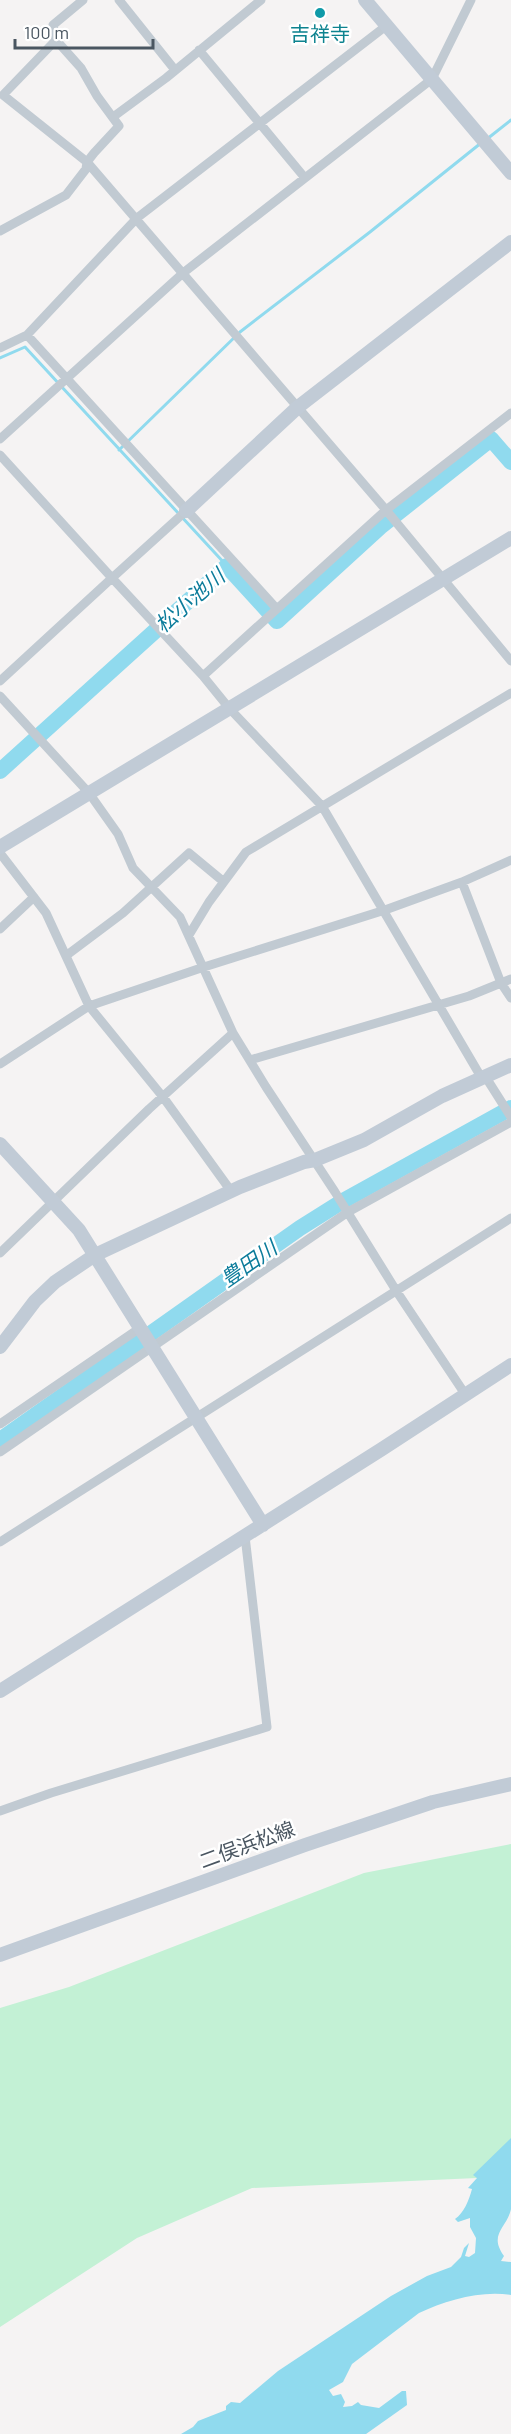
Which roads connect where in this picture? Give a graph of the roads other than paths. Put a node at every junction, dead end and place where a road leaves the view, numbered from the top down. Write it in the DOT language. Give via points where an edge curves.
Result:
graph roads {
  1 [pos="83,0"];
  2 [pos="119,0"];
  3 [pos="261,0"];
  4 [pos="365,0"];
  5 [pos="471,0"];
  6 [pos="386,26"];
  7 [pos="56,40"];
  8 [pos="199,50"];
  9 [pos="175,70"];
  10 [pos="432,79"];
  11 [pos="1,94"];
  12 [pos="113,117"];
  13 [pos="261,123"];
  14 [pos="87,162"];
  15 [pos="511,173"];
  16 [pos="304,178"];
  17 [pos="137,218"];
  18 [pos="1,227"];
  19 [pos="511,242"];
  20 [pos="183,273"];
  21 [pos="27,335"];
  22 [pos="0,348"];
  23 [pos="65,380"];
  24 [pos="298,407"];
  25 [pos="511,413"];
  26 [pos="0,439"];
  27 [pos="0,455"];
  28 [pos="387,511"];
  29 [pos="180,515"];
  30 [pos="511,538"];
  31 [pos="112,578"];
  32 [pos="443,580"];
  33 [pos="277,610"];
  34 [pos="511,661"];
  35 [pos="203,676"];
  36 [pos="0,681"];
  37 [pos="511,693"];
  38 [pos="0,696"];
  39 [pos="230,708"];
  40 [pos="89,793"];
  41 [pos="322,806"];
  42 [pos="0,847"];
  43 [pos="0,853"];
  44 [pos="511,860"];
  45 [pos="224,882"];
  46 [pos="462,882"];
  47 [pos="151,888"];
  48 [pos="34,897"];
  49 [pos="385,910"];
  50 [pos="0,928"];
  51 [pos="189,935"];
  52 [pos="67,956"];
  53 [pos="204,967"];
  54 [pos="511,979"];
  55 [pos="501,983"];
  56 [pos="511,998"];
  57 [pos="438,1005"];
  58 [pos="89,1006"];
  59 [pos="233,1033"];
  60 [pos="250,1060"];
  61 [pos="0,1064"];
  62 [pos="511,1065"];
  63 [pos="483,1077"];
  64 [pos="163,1097"];
  65 [pos="511,1119"];
  66 [pos="0,1144"];
  67 [pos="315,1160"];
  68 [pos="231,1191"];
  69 [pos="54,1201"];
  70 [pos="348,1212"];
  71 [pos="511,1218"];
  72 [pos="0,1253"];
  73 [pos="96,1255"];
  74 [pos="396,1292"];
  75 [pos="141,1330"];
  76 [pos="0,1347"];
  77 [pos="151,1347"];
  78 [pos="510,1367"];
  79 [pos="465,1394"];
  80 [pos="196,1419"];
  81 [pos="0,1424"];
  82 [pos="0,1452"];
  83 [pos="263,1525"];
  84 [pos="245,1536"];
  85 [pos="0,1542"];
  86 [pos="0,1691"];
  87 [pos="511,1784"];
  88 [pos="0,1810"];
  89 [pos="0,1955"];
  1 -- 7 [label="street" via="53,25"];
  2 -- 9 [label="street"];
  3 -- 8 [label="street"];
  4 -- 6 [label="street"];
  5 -- 10 [label="street"];
  6 -- 10 [label="street"];
  6 -- 13 [label="street"];
  7 -- 11 [label="street"];
  7 -- 12 [label="street" via="81,68"];
  8 -- 9 [label="street"];
  8 -- 13 [label="street"];
  9 -- 12 [label="street"];
  10 -- 15 [label="street"];
  10 -- 16 [label="street"];
  11 -- 14 [label="street"];
  12 -- 14 [label="street" via="119,126"];
  13 -- 16 [label="street"];
  13 -- 17 [label="street"];
  14 -- 17 [label="street"];
  14 -- 18 [label="street" via="86,170 66,195"];
  16 -- 20 [label="street"];
  17 -- 20 [label="street"];
  17 -- 21 [label="street"];
  19 -- 24 [label="street"];
  20 -- 23 [label="street"];
  20 -- 24 [label="street"];
  21 -- 22 [label="street"];
  21 -- 23 [label="street"];
  23 -- 26 [label="street"];
  23 -- 29 [label="street" via="129,448"];
  24 -- 28 [label="street"];
  24 -- 29 [label="street"];
  25 -- 28 [label="street"];
  27 -- 31 [label="street"];
  28 -- 32 [label="street"];
  28 -- 33 [label="street"];
  29 -- 31 [label="street"];
  29 -- 33 [label="street"];
  30 -- 32 [label="street"];
  31 -- 35 [label="street"];
  31 -- 36 [label="street"];
  32 -- 34 [label="street"];
  32 -- 39 [label="street"];
  33 -- 35 [label="street"];
  35 -- 39 [label="street"];
  37 -- 41 [label="street"];
  38 -- 40 [label="street"];
  39 -- 40 [label="street"];
  39 -- 41 [label="street"];
  40 -- 42 [label="street"];
  40 -- 47 [label="street" via="118,834 133,868"];
  41 -- 45 [label="street" via="246,852"];
  41 -- 49 [label="street"];
  43 -- 48 [label="street"];
  44 -- 46 [label="street"];
  45 -- 47 [label="street" via="189,853"];
  45 -- 51 [label="street"];
  46 -- 49 [label="street"];
  46 -- 55 [label="street"];
  47 -- 51 [label="street" via="180,917"];
  47 -- 52 [label="street"];
  48 -- 50 [label="street"];
  48 -- 52 [label="street"];
  49 -- 53 [label="street"];
  49 -- 57 [label="street"];
  51 -- 53 [label="street"];
  52 -- 58 [label="street"];
  53 -- 58 [label="street"];
  53 -- 59 [label="street"];
  54 -- 55 [label="street"];
  55 -- 56 [label="street"];
  55 -- 57 [label="street"];
  57 -- 60 [label="street"];
  57 -- 63 [label="street"];
  58 -- 61 [label="street"];
  58 -- 64 [label="street"];
  59 -- 60 [label="street"];
  59 -- 64 [label="street"];
  60 -- 67 [label="street"];
  62 -- 63 [label="street"];
  63 -- 65 [label="street"];
  63 -- 67 [label="street" via="364,1140"];
  64 -- 68 [label="street"];
  64 -- 69 [label="street"];
  65 -- 70 [label="street"];
  66 -- 69 [label="street"];
  67 -- 68 [label="street"];
  67 -- 70 [label="street"];
  68 -- 73 [label="street"];
  69 -- 72 [label="street"];
  69 -- 73 [label="street"];
  70 -- 74 [label="street"];
  70 -- 77 [label="street"];
  71 -- 74 [label="street"];
  73 -- 75 [label="street"];
  73 -- 76 [label="street" via="35,1300"];
  74 -- 79 [label="street"];
  74 -- 80 [label="street"];
  75 -- 77 [label="street"];
  75 -- 81 [label="street"];
  77 -- 80 [label="street"];
  77 -- 82 [label="street"];
  78 -- 79 [label="street"];
  79 -- 83 [label="street"];
  80 -- 83 [label="street"];
  80 -- 85 [label="street"];
  83 -- 84 [label="street"];
  84 -- 86 [label="street"];
  84 -- 88 [label="street" via="267,1727"];
  87 -- 89 [label="street, 二俣浜松線" via="433,1802"];
}
